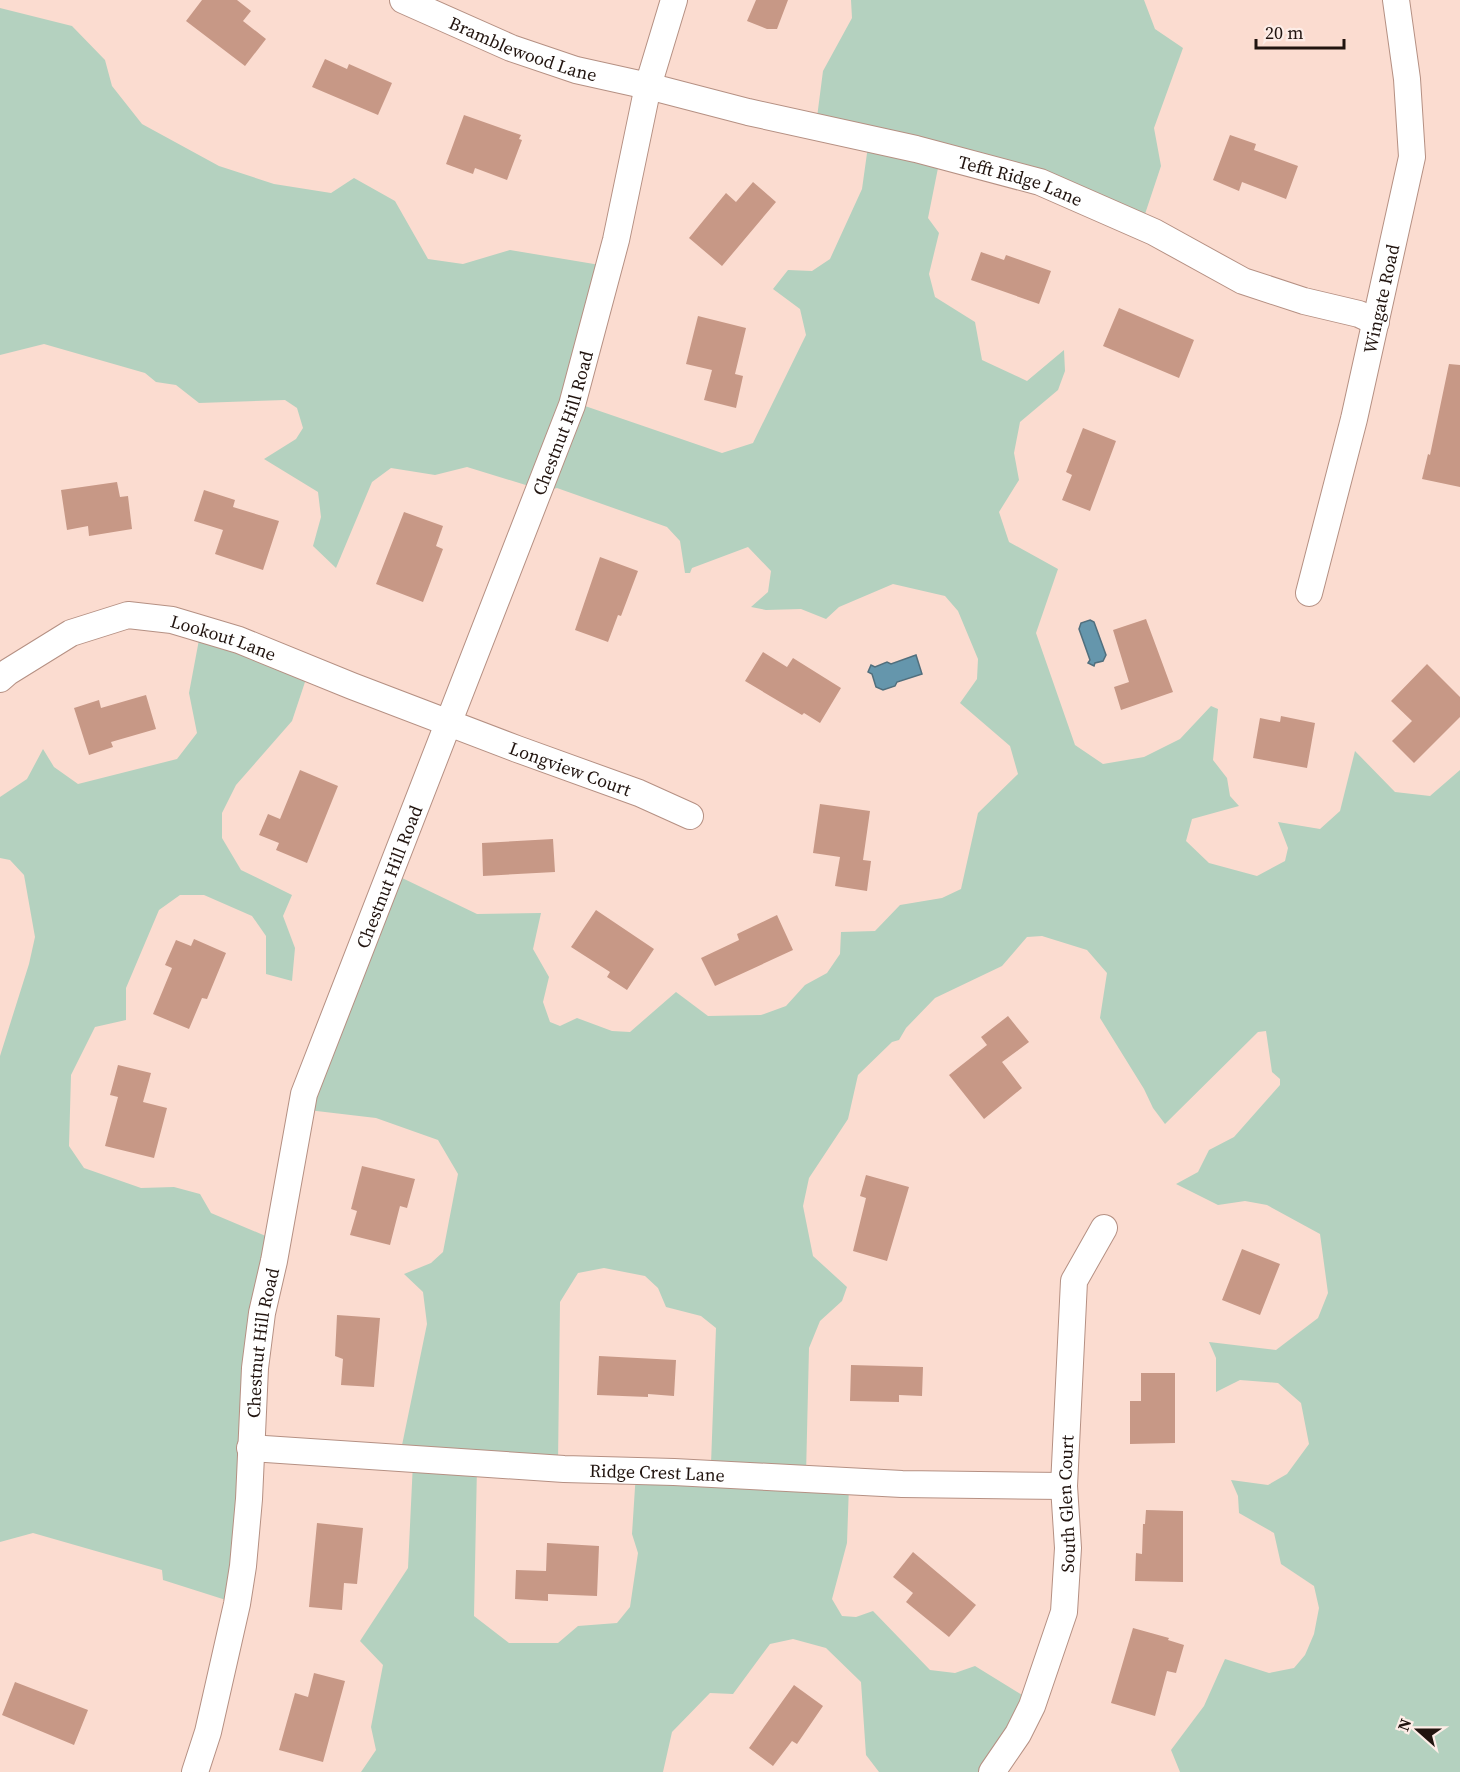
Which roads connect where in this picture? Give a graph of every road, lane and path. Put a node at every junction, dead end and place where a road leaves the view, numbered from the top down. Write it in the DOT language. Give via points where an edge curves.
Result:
graph roads {
  1 [pos="404,0"];
  2 [pos="674,0"];
  3 [pos="1396,0"];
  4 [pos="648,86"];
  5 [pos="1376,322"];
  6 [pos="1309,593"];
  7 [pos="0,679"];
  8 [pos="449,723"];
  9 [pos="690,816"];
  10 [pos="1104,1228"];
  11 [pos="250,1448"];
  12 [pos="1064,1485"];
  13 [pos="195,1772"];
  14 [pos="992,1772"];
  1 -- 4 [label="street, Bramblewood Lane" via="511,48 576,70"];
  2 -- 4 [label="street, Chestnut Hill Road"];
  3 -- 5 [label="street, Wingate Road" via="1412,157"];
  4 -- 5 [label="street, Tefft Ridge Lane" via="1040,182 1154,231 1243,281"];
  4 -- 8 [label="street, Chestnut Hill Road" via="616,240 572,405"];
  5 -- 6 [label="street, Wingate Road"];
  7 -- 8 [label="street, Lookout Lane" via="71,633 128,615 172,620 239,640"];
  8 -- 9 [label="street, Longview Court" via="639,793"];
  8 -- 11 [label="street, Chestnut Hill Road" via="304,1094 262,1313"];
  10 -- 12 [label="street, South Glen Court" via="1074,1281"];
  11 -- 12 [label="street, Ridge Crest Lane" via="564,1469 902,1484"];
  11 -- 13 [label="street, Chestnut Hill Road" via="239,1594 208,1732"];
  12 -- 14 [label="street, South Glen Court" via="1068,1548 1064,1612 1032,1706"];
}
